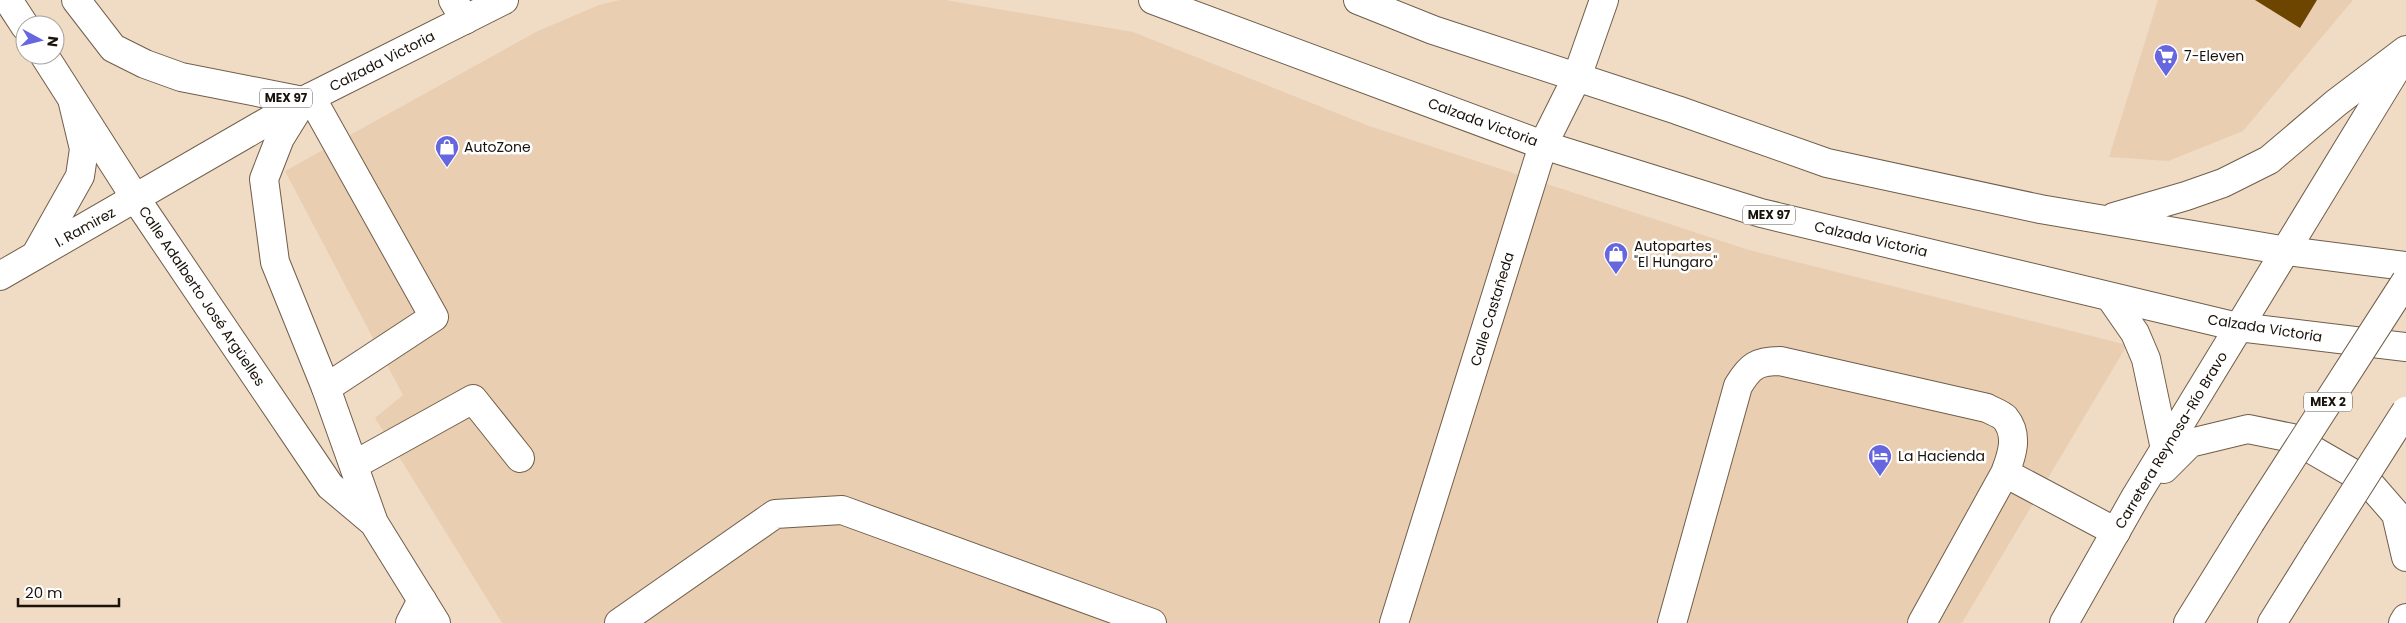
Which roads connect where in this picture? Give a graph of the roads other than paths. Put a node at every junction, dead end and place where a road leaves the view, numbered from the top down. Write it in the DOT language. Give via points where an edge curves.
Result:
graph roads {
  1 [pos="8,0"];
  2 [pos="76,0"];
  3 [pos="504,0"];
  4 [pos="1153,0"];
  5 [pos="1358,0"];
  6 [pos="1604,0"];
  7 [pos="459,10"];
  8 [pos="18,15"];
  9 [pos="2406,52"];
  10 [pos="50,65"];
  11 [pos="1577,77"];
  12 [pos="71,97"];
  13 [pos="307,99"];
  14 [pos="1543,144"];
  15 [pos="136,199"];
  16 [pos="2106,219"];
  17 [pos="2288,251"];
  18 [pos="35,256"];
  19 [pos="2406,266"];
  20 [pos="0,276"];
  21 [pos="2406,281"];
  22 [pos="2110,296"];
  23 [pos="2238,327"];
  24 [pos="2406,347"];
  25 [pos="326,388"];
  26 [pos="2406,411"];
  27 [pos="2165,449"];
  28 [pos="520,458"];
  29 [pos="354,465"];
  30 [pos="2006,473"];
  31 [pos="2136,496"];
  32 [pos="374,523"];
  33 [pos="2116,532"];
  34 [pos="2406,557"];
  35 [pos="416,612"];
  36 [pos="2406,618"];
  37 [pos="436,623"];
  38 [pos="618,623"];
  39 [pos="1152,623"];
  40 [pos="1394,623"];
  41 [pos="1672,623"];
  42 [pos="1922,623"];
  43 [pos="2064,623"];
  44 [pos="2188,623"];
  45 [pos="2272,623"];
  46 [pos="2403,623"];
  1 -- 8 [label="main road"];
  2 -- 13 [label="main road, MEX 97" via="114,48 146,64 181,77"];
  3 -- 7 [label="main road, Calzada Victoria / MEX 97"];
  4 -- 14 [label="main road, Calzada Victoria / MEX 97"];
  5 -- 11 [label="main road" via="1433,30"];
  6 -- 11 [label="main road, Calle Castañeda"];
  7 -- 13 [label="main road, Calzada Victoria / MEX 97"];
  9 -- 16 [label="main road" via="2336,103 2269,160 2186,196"];
  9 -- 17 [label="main road, Carretera Reynosa-Río Bravo"];
  10 -- 12 [label="main road, Calle Adalberto José Argüelles"];
  11 -- 14 [label="main road, Calle Castañeda"];
  11 -- 16 [label="main road" via="1827,163 2040,209"];
  12 -- 15 [label="main road, Calle Adalberto José Argüelles"];
  12 -- 18 [label="main road" via="84,150 80,176"];
  13 -- 15 [label="main road, Calzada Victoria"];
  13 -- 25 [label="main road, Calle Adalberto José Argüelles" via="280,138 264,179 274,262"];
  13 -- 25 [label="main road" via="434,317"];
  14 -- 22 [label="main road, Calzada Victoria / MEX 97" via="1760,213"];
  14 -- 40 [label="main road, Calle Castañeda"];
  15 -- 18 [label="main road, I. Ramirez"];
  15 -- 32 [label="main road, Calle Adalberto José Argüelles" via="330,486"];
  16 -- 17 [label="main road"];
  17 -- 19 [label="main road"];
  17 -- 23 [label="main road, Carretera Reynosa-Río Bravo"];
  18 -- 20 [label="main road, I. Ramirez"];
  21 -- 44 [label="main road, MEX 2, bridge"];
  22 -- 23 [label="main road, Calzada Victoria / MEX 97"];
  22 -- 27 [label="main road" via="2135,333 2146,359"];
  23 -- 24 [label="main road, Calzada Victoria / MEX 97"];
  23 -- 27 [label="main road, Carretera Reynosa-Río Bravo"];
  25 -- 29 [label="main road, Calle Adalberto José Argüelles"];
  26 -- 45 [label="main road, bridge"];
  27 -- 31 [label="main road, Carretera Reynosa-Río Bravo"];
  28 -- 29 [label="main road" via="473,399"];
  29 -- 32 [label="main road, Calle Adalberto José Argüelles"];
  30 -- 33 [label="main road"];
  30 -- 41 [label="main road" via="2014,436 2004,418 1987,408 1780,361 1762,361 1747,371 1738,386"];
  30 -- 42 [label="main road"];
  31 -- 33 [label="main road, Carretera Reynosa-Río Bravo"];
  31 -- 34 [label="main road" via="2190,443 2248,429 2292,438 2368,482 2396,514"];
  32 -- 35 [label="main road, Calle Adalberto José Argüelles"];
  33 -- 43 [label="main road, Carretera Reynosa-Río Bravo"];
  35 -- 37 [label="main road, Calle Adalberto José Argüelles"];
  36 -- 46 [label="main road"];
  38 -- 39 [label="main road" via="775,514 842,510"];
}
